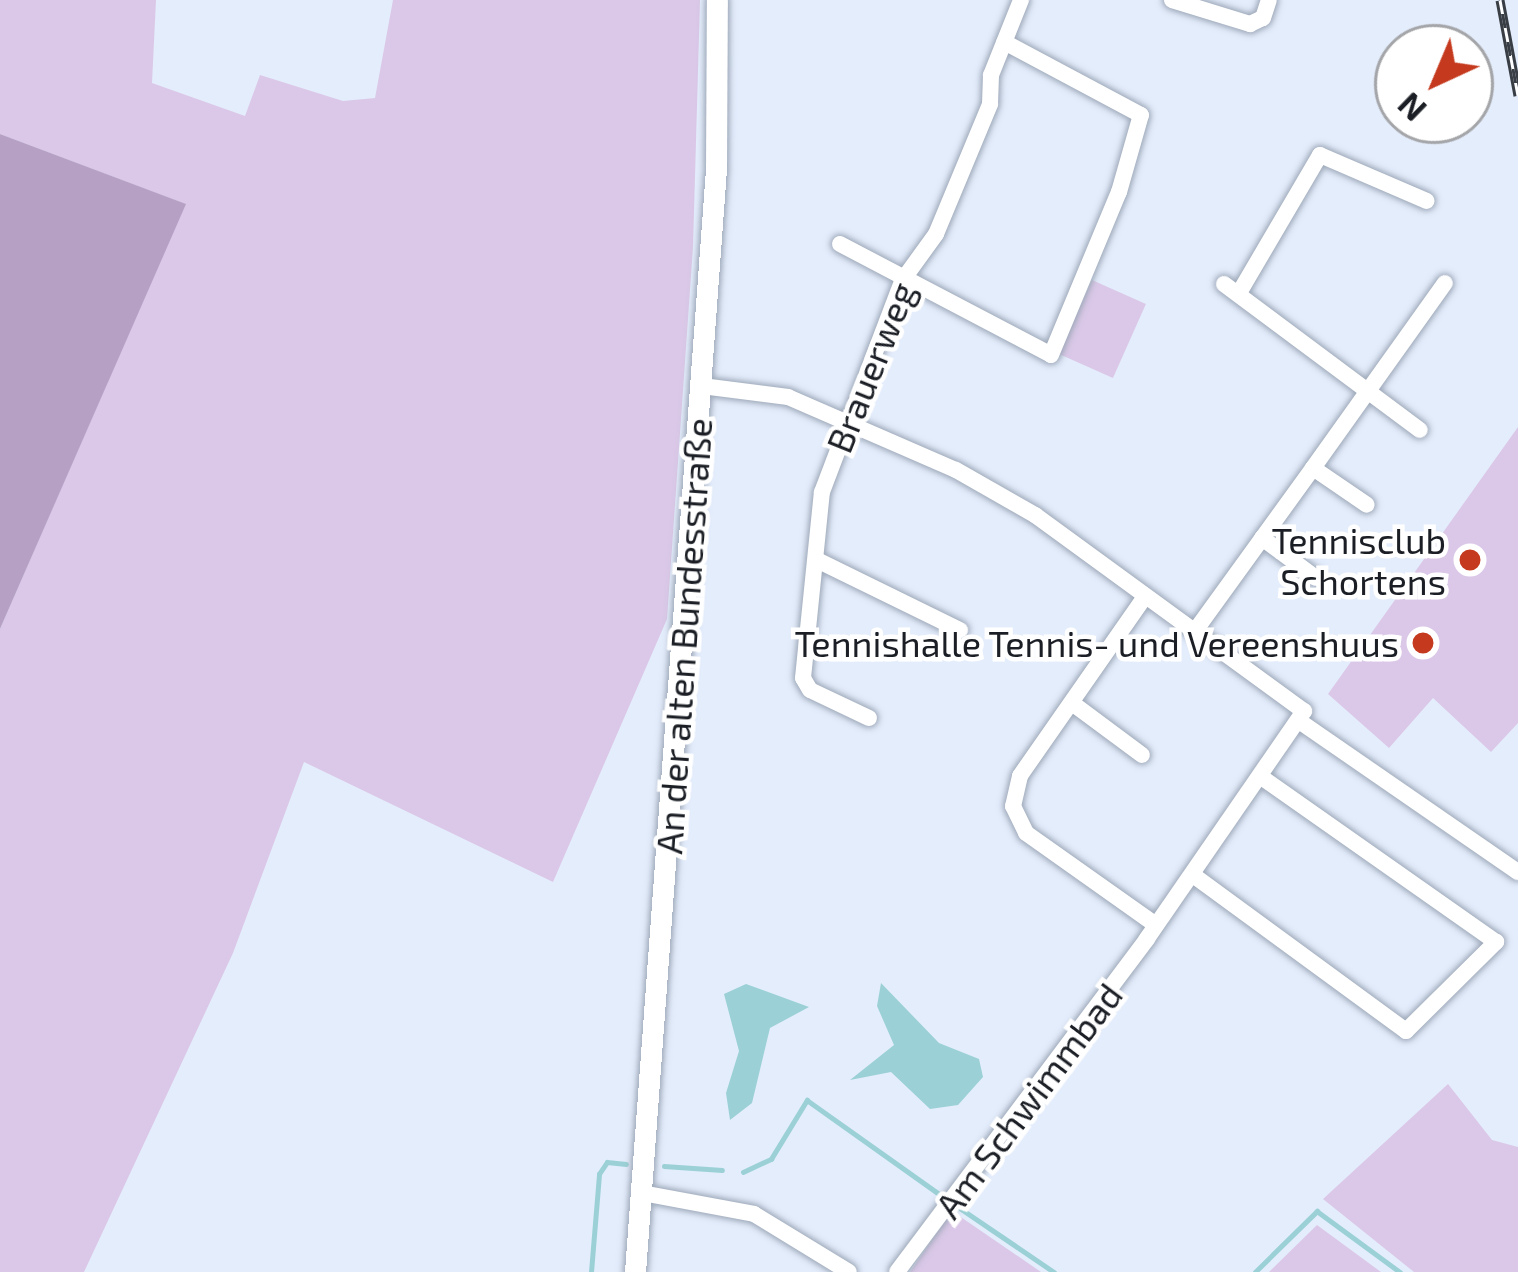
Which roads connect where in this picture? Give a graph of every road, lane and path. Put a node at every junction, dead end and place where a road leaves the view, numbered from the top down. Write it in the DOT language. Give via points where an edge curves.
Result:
graph roads {
  1 [pos="717,0"];
  2 [pos="1021,0"];
  3 [pos="1172,0"];
  4 [pos="1269,0"];
  5 [pos="1004,42"];
  6 [pos="1427,201"];
  7 [pos="840,244"];
  8 [pos="902,281"];
  9 [pos="1445,284"];
  10 [pos="702,386"];
  11 [pos="1364,393"];
  12 [pos="847,419"];
  13 [pos="1420,430"];
  14 [pos="1313,468"];
  15 [pos="1367,505"];
  16 [pos="1262,538"];
  17 [pos="819,561"];
  18 [pos="1316,578"];
  19 [pos="1144,598"];
  20 [pos="960,630"];
  21 [pos="1196,631"];
  22 [pos="1072,703"];
  23 [pos="869,718"];
  24 [pos="1299,722"];
  25 [pos="1142,755"];
  26 [pos="1261,777"];
  27 [pos="1518,872"];
  28 [pos="1193,875"];
  29 [pos="1156,926"];
  30 [pos="641,1193"];
  31 [pos="635,1272"];
  32 [pos="849,1272"];
  33 [pos="897,1272"];
  1 -- 10 [label="street, An der alten Bundesstraße"];
  2 -- 5 [label="street, Brauerweg"];
  3 -- 4 [label="street" via="1250,24"];
  5 -- 8 [label="street, Brauerweg" via="990,104 945,212"];
  5 -- 8 [label="street" via="1141,115 1119,192 1051,355"];
  6 -- 11 [label="street" via="1320,155 1231,288"];
  7 -- 8 [label="street"];
  8 -- 12 [label="street, Brauerweg"];
  9 -- 11 [label="street"];
  10 -- 12 [label="street" via="788,397"];
  10 -- 30 [label="street, An der alten Bundesstraße"];
  11 -- 13 [label="street"];
  11 -- 14 [label="street"];
  12 -- 17 [label="street, Brauerweg" via="822,492"];
  12 -- 19 [label="street" via="1022,507"];
  14 -- 15 [label="street"];
  14 -- 16 [label="street"];
  16 -- 18 [label="street"];
  16 -- 21 [label="street"];
  17 -- 20 [label="street"];
  17 -- 23 [label="street, Brauerweg" via="802,678 810,690"];
  19 -- 21 [label="street"];
  19 -- 22 [label="street"];
  21 -- 24 [label="street" via="1304,711"];
  22 -- 25 [label="street"];
  22 -- 29 [label="street" via="1020,776 1012,793 1016,818 1053,855"];
  24 -- 26 [label="street, Am Schwimmbad"];
  24 -- 27 [label="street"];
  26 -- 28 [label="street, Am Schwimmbad"];
  26 -- 28 [label="street" via="1496,942 1406,1031"];
  28 -- 29 [label="street, Am Schwimmbad"];
  29 -- 33 [label="street, Am Schwimmbad"];
  30 -- 31 [label="street, An der alten Bundesstraße"];
  30 -- 32 [label="street" via="754,1214"];
}
